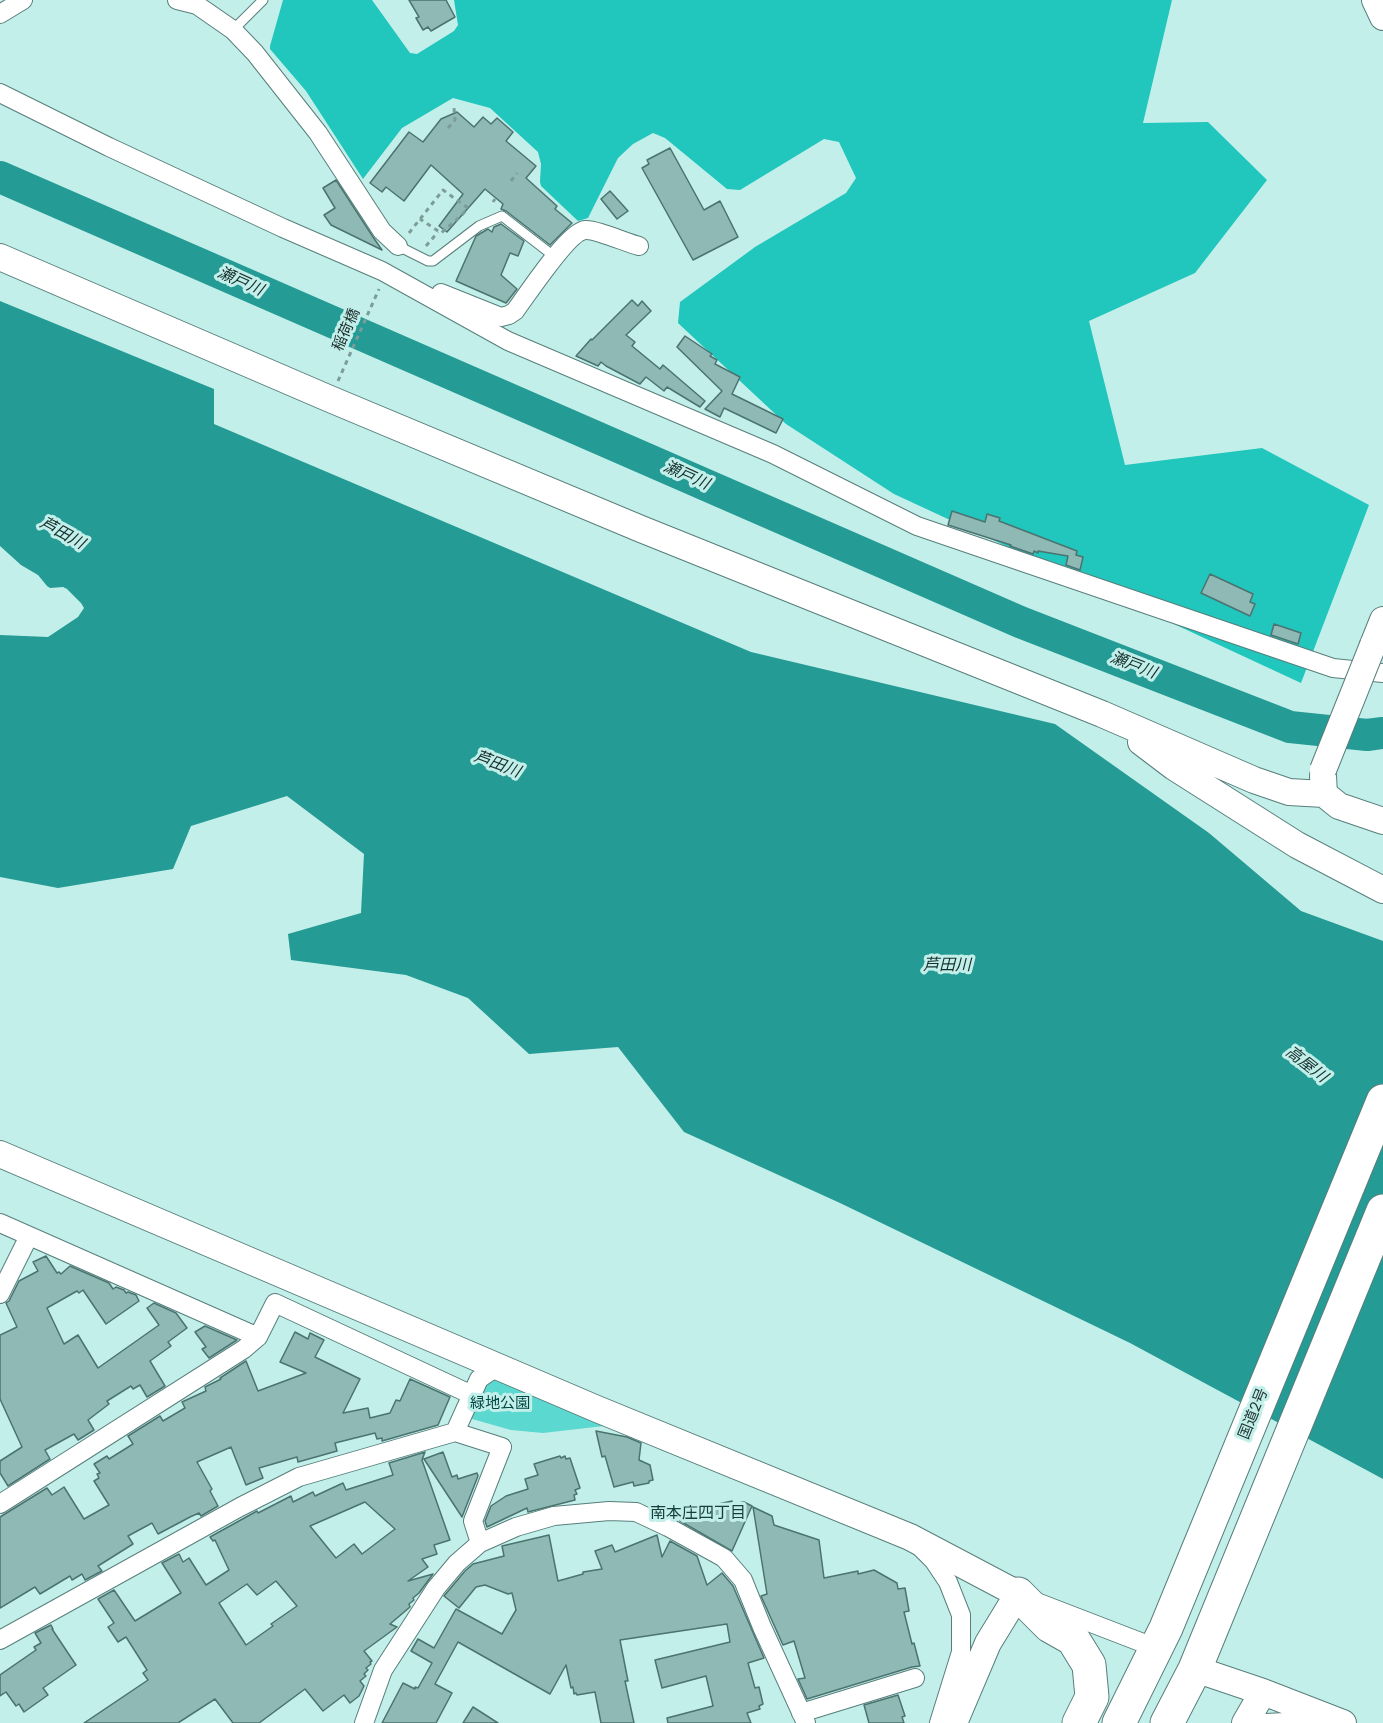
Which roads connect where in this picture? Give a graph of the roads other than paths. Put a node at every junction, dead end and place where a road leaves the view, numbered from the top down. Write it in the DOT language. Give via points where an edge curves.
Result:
graph roads {
  1 [pos="23,0"];
  2 [pos="177,0"];
  3 [pos="263,0"];
  4 [pos="1375,0"];
  5 [pos="0,14"];
  6 [pos="1383,17"];
  7 [pos="233,30"];
  8 [pos="0,93"];
  9 [pos="398,246"];
  10 [pos="639,246"];
  11 [pos="0,257"];
  12 [pos="555,257"];
  13 [pos="414,288"];
  14 [pos="1383,620"];
  15 [pos="1383,673"];
  16 [pos="1102,714"];
  17 [pos="1234,772"];
  18 [pos="1196,781"];
  19 [pos="1324,782"];
  20 [pos="1383,821"];
  21 [pos="1383,890"];
  22 [pos="1383,1101"];
  23 [pos="0,1154"];
  24 [pos="1383,1211"];
  25 [pos="0,1223"];
  26 [pos="29,1236"];
  27 [pos="0,1294"];
  28 [pos="258,1337"];
  29 [pos="498,1366"];
  30 [pos="472,1395"];
  31 [pos="455,1432"];
  32 [pos="0,1504"];
  33 [pos="910,1537"];
  34 [pos="480,1543"];
  35 [pos="1018,1594"];
  36 [pos="1161,1638"];
  37 [pos="0,1640"];
  38 [pos="1200,1656"];
  39 [pos="915,1678"];
  40 [pos="1263,1692"];
  41 [pos="803,1718"];
  42 [pos="364,1723"];
  43 [pos="939,1723"];
  44 [pos="954,1723"];
  45 [pos="1079,1723"];
  46 [pos="1119,1723"];
  47 [pos="1167,1723"];
  48 [pos="1245,1723"];
  49 [pos="1266,1723"];
  50 [pos="1316,1723"];
  51 [pos="1342,1723"];
  1 -- 5 [label="street"];
  2 -- 7 [label="street" via="197,5"];
  3 -- 7 [label="lane"];
  4 -- 6 [label="street"];
  7 -- 9 [label="street" via="318,133 382,231"];
  8 -- 13 [label="street"];
  9 -- 12 [label="lane" via="433,261 479,226 502,216"];
  10 -- 12 [label="street" via="588,230 576,233"];
  11 -- 16 [label="street" via="641,530"];
  12 -- 13 [label="street" via="515,310 501,317 430,289"];
  13 -- 15 [label="street" via="508,341 773,454 916,526 1333,668"];
  14 -- 19 [label="street, bridge"];
  16 -- 17 [label="street"];
  16 -- 18 [label="street"];
  17 -- 18 [label="street" via="1208,773"];
  17 -- 19 [label="street" via="1289,792"];
  18 -- 21 [label="street" via="1297,845"];
  19 -- 20 [label="street" via="1339,806"];
  22 -- 36 [label="highway, 国道2号"];
  23 -- 29 [label="street"];
  24 -- 38 [label="highway"];
  25 -- 26 [label="street"];
  26 -- 27 [label="street"];
  26 -- 28 [label="street"];
  28 -- 30 [label="street" via="275,1302"];
  28 -- 32 [label="street"];
  29 -- 30 [label="street" via="479,1379"];
  29 -- 33 [label="street"];
  30 -- 31 [label="street"];
  31 -- 34 [label="street" via="502,1447 473,1521"];
  31 -- 37 [label="street" via="299,1477"];
  33 -- 35 [label="street"];
  33 -- 43 [label="street" via="948,1582 961,1615 961,1652"];
  34 -- 41 [label="street" via="554,1516 609,1511 636,1512 668,1527 724,1558 742,1580"];
  34 -- 42 [label="street" via="435,1588 383,1671"];
  35 -- 36 [label="street"];
  35 -- 44 [label="street" via="987,1643"];
  35 -- 45 [label="highway" via="1050,1626 1073,1639 1089,1665 1092,1697"];
  36 -- 46 [label="highway, 国道2号"];
  38 -- 40 [label="street"];
  38 -- 47 [label="highway"];
  39 -- 41 [label="street"];
  40 -- 48 [label="street"];
  40 -- 51 [label="street"];
  49 -- 50 [label="street"];
}
